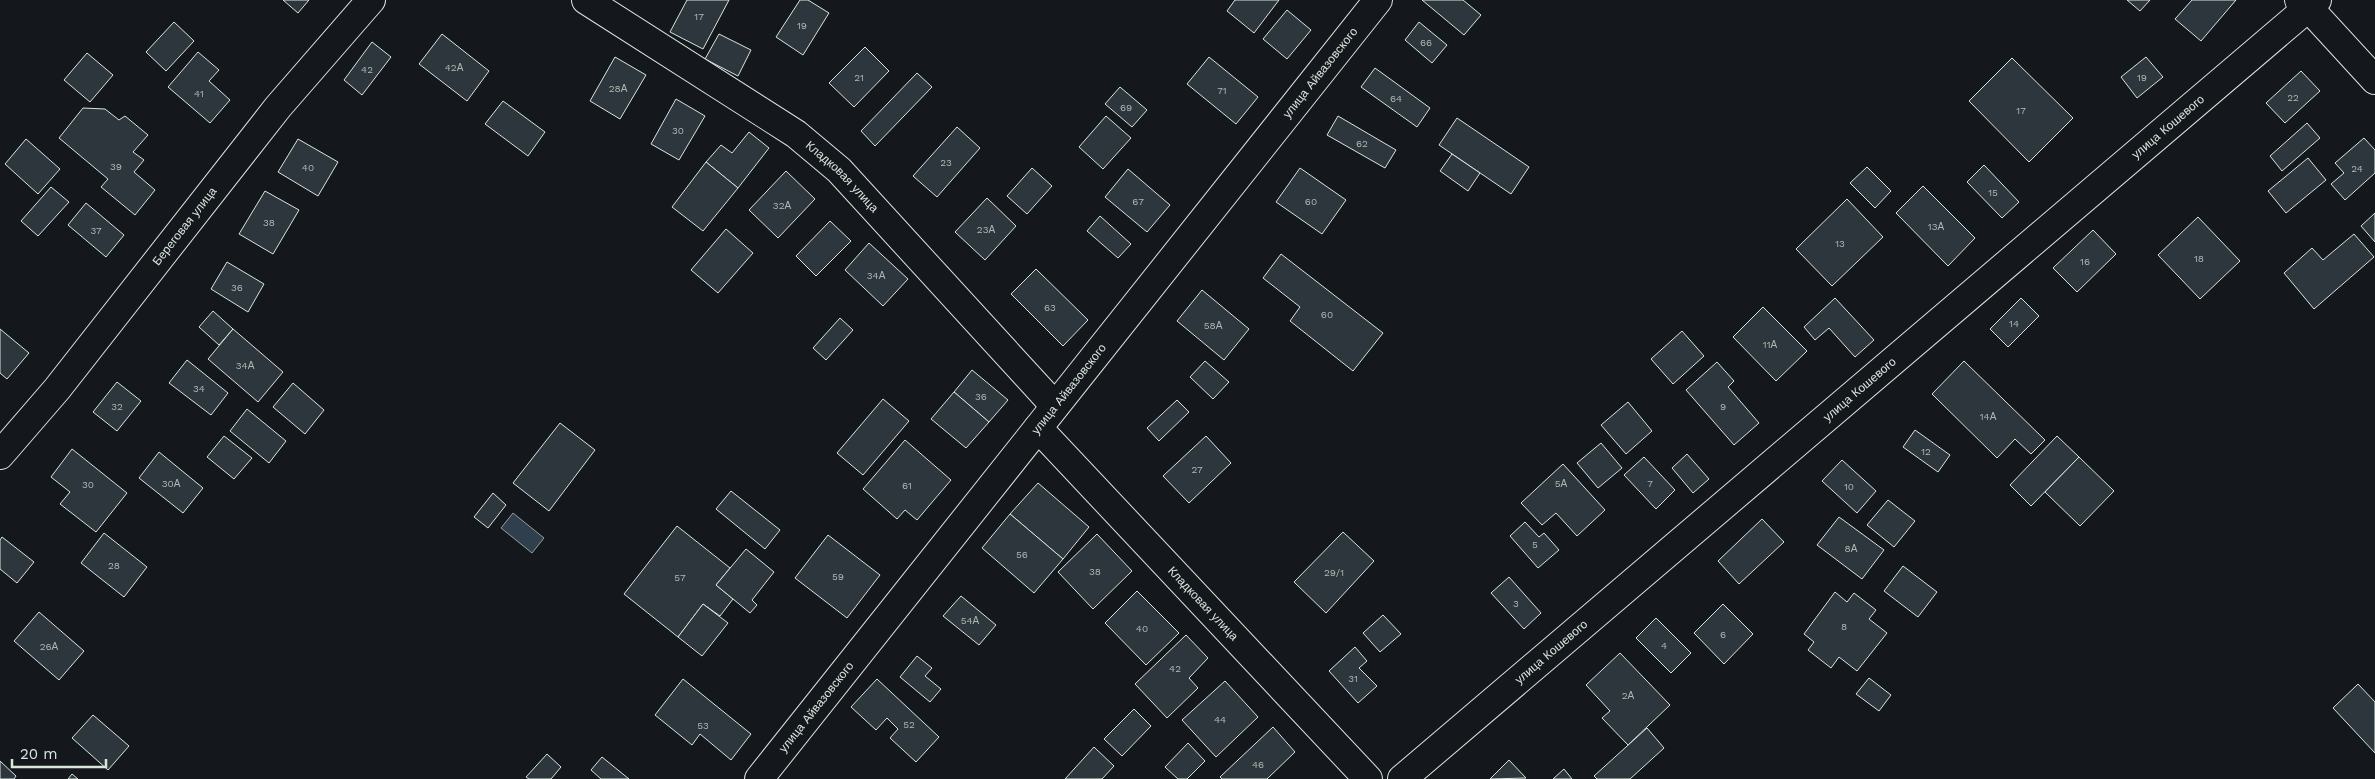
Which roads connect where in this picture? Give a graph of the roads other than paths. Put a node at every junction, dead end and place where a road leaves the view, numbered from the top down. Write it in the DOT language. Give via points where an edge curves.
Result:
graph roads {
  1 [pos="371,0"];
  2 [pos="586,0"];
  3 [pos="1378,0"];
  4 [pos="2308,2"];
  5 [pos="2375,80"];
  6 [pos="1055,406"];
  7 [pos="1038,428"];
  8 [pos="0,455"];
  9 [pos="759,779"];
  10 [pos="1368,779"];
  11 [pos="1402,779"];
  1 -- 8 [label="street, Береговая улица" via="278,108 57,389"];
  2 -- 6 [label="street, Кладковая улица" via="782,125 839,170"];
  3 -- 6 [label="street, улица Айвазовского"];
  4 -- 5 [label="street"];
  4 -- 11 [label="street, улица Кошевого"];
  6 -- 7 [label="street, улица Айвазовского"];
  7 -- 9 [label="street, улица Айвазовского"];
  7 -- 10 [label="street, Кладковая улица"];
}
